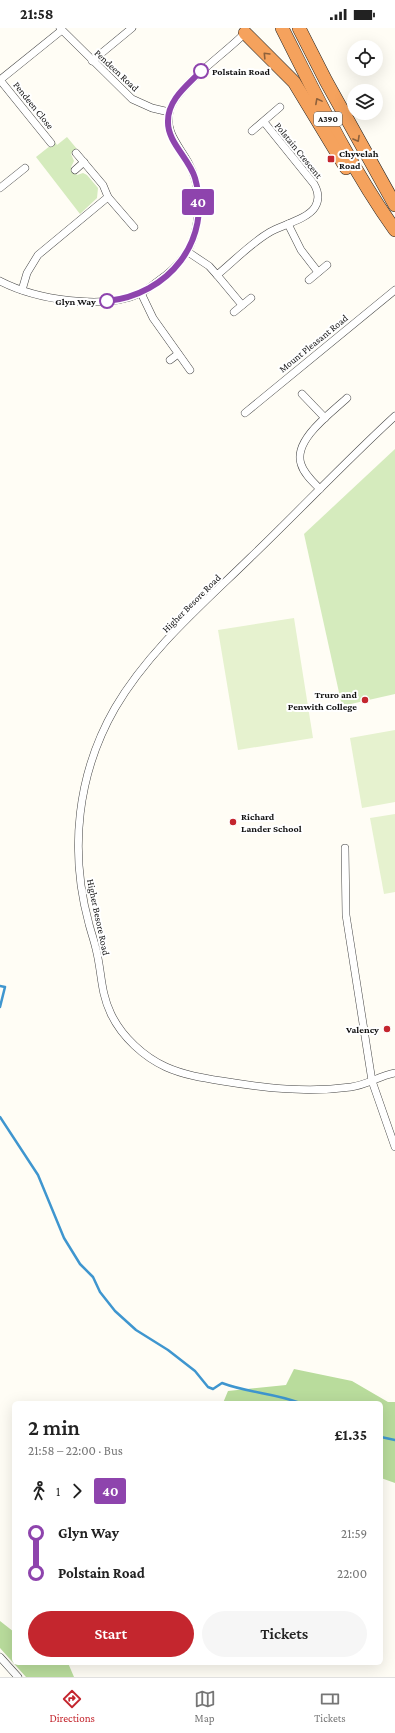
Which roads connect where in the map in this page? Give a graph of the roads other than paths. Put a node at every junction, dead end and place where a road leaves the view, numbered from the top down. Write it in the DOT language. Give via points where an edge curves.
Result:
graph roads {
  1 [pos="132,28"];
  2 [pos="282,28"];
  3 [pos="299,28"];
  4 [pos="61,29"];
  5 [pos="245,33"];
  6 [pos="92,61"];
  7 [pos="0,80"];
  8 [pos="280,108"];
  9 [pos="169,112"];
  10 [pos="264,122"];
  11 [pos="252,131"];
  12 [pos="51,143"];
  13 [pos="76,153"];
  14 [pos="84,162"];
  15 [pos="25,168"];
  16 [pos="75,170"];
  17 [pos="0,188"];
  18 [pos="108,197"];
  19 [pos="395,205"];
  20 [pos="379,207"];
  21 [pos="288,224"];
  22 [pos="134,226"];
  23 [pos="395,230"];
  24 [pos="188,252"];
  25 [pos="327,265"];
  26 [pos="318,272"];
  27 [pos="217,275"];
  28 [pos="309,280"];
  29 [pos="0,281"];
  30 [pos="22,290"];
  31 [pos="395,290"];
  32 [pos="141,293"];
  33 [pos="251,298"];
  34 [pos="242,305"];
  35 [pos="234,312"];
  36 [pos="178,354"];
  37 [pos="170,360"];
  38 [pos="190,370"];
  39 [pos="302,394"];
  40 [pos="347,398"];
  41 [pos="245,413"];
  42 [pos="395,416"];
  43 [pos="325,418"];
  44 [pos="320,489"];
  45 [pos="345,848"];
  46 [pos="395,1073"];
  47 [pos="372,1081"];
  48 [pos="395,1147"];
  49 [pos="0,1657"];
  50 [pos="18,1677"];
  1 -- 6 [label="street"];
  20 -- 2 [label="highway, A390, one-way" via="329,120"];
  3 -- 19 [label="highway, A390, one-way"];
  4 -- 6 [label="street, Pendeen Road"];
  4 -- 7 [label="street, Pendeen Close"];
  5 -- 9 [label="street" via="201,71 180,93"];
  20 -- 5 [label="highway, one-way" via="359,186 342,162 294,82"];
  6 -- 9 [label="street, Pendeen Road" via="132,99"];
  7 -- 12 [label="street, Pendeen Close"];
  8 -- 10 [label="street, Polstain Crescent"];
  9 -- 24 [label="street" via="172,138 195,177 197,191 199,212"];
  10 -- 11 [label="street, Polstain Crescent"];
  10 -- 21 [label="street, Polstain Crescent" via="317,190 317,201 310,213"];
  13 -- 14 [label="street"];
  14 -- 16 [label="street"];
  14 -- 18 [label="street" via="103,185"];
  15 -- 17 [label="street"];
  18 -- 22 [label="street"];
  18 -- 30 [label="street" via="38,255 27,273"];
  20 -- 23 [label="highway, A390"];
  21 -- 26 [label="street" via="301,250"];
  21 -- 27 [label="street, Polstain Crescent" via="269,233"];
  24 -- 27 [label="street" via="209,266"];
  24 -- 32 [label="street" via="175,268"];
  25 -- 26 [label="street"];
  26 -- 28 [label="street"];
  27 -- 34 [label="street"];
  29 -- 30 [label="street"];
  30 -- 32 [label="street" via="82,302 119,300"];
  31 -- 41 [label="street, Mount Pleasant Road"];
  32 -- 36 [label="street" via="153,318"];
  33 -- 34 [label="street"];
  34 -- 35 [label="street"];
  36 -- 37 [label="street"];
  36 -- 38 [label="street"];
  39 -- 43 [label="street"];
  40 -- 43 [label="street"];
  42 -- 44 [label="street, Higher Besore Road"];
  43 -- 44 [label="street" via="304,441 300,452 304,470"];
  44 -- 47 [label="street, Higher Besore Road" via="164,644 136,676 120,700 98,744 85,783 78,839 80,882 105,1000 124,1034 147,1056 180,1073 249,1086 280,1089 335,1088"];
  45 -- 47 [label="street" via="346,915"];
  46 -- 47 [label="street, Higher Besore Road" via="383,1075"];
  47 -- 48 [label="street"];
  49 -- 50 [label="street"];
}
